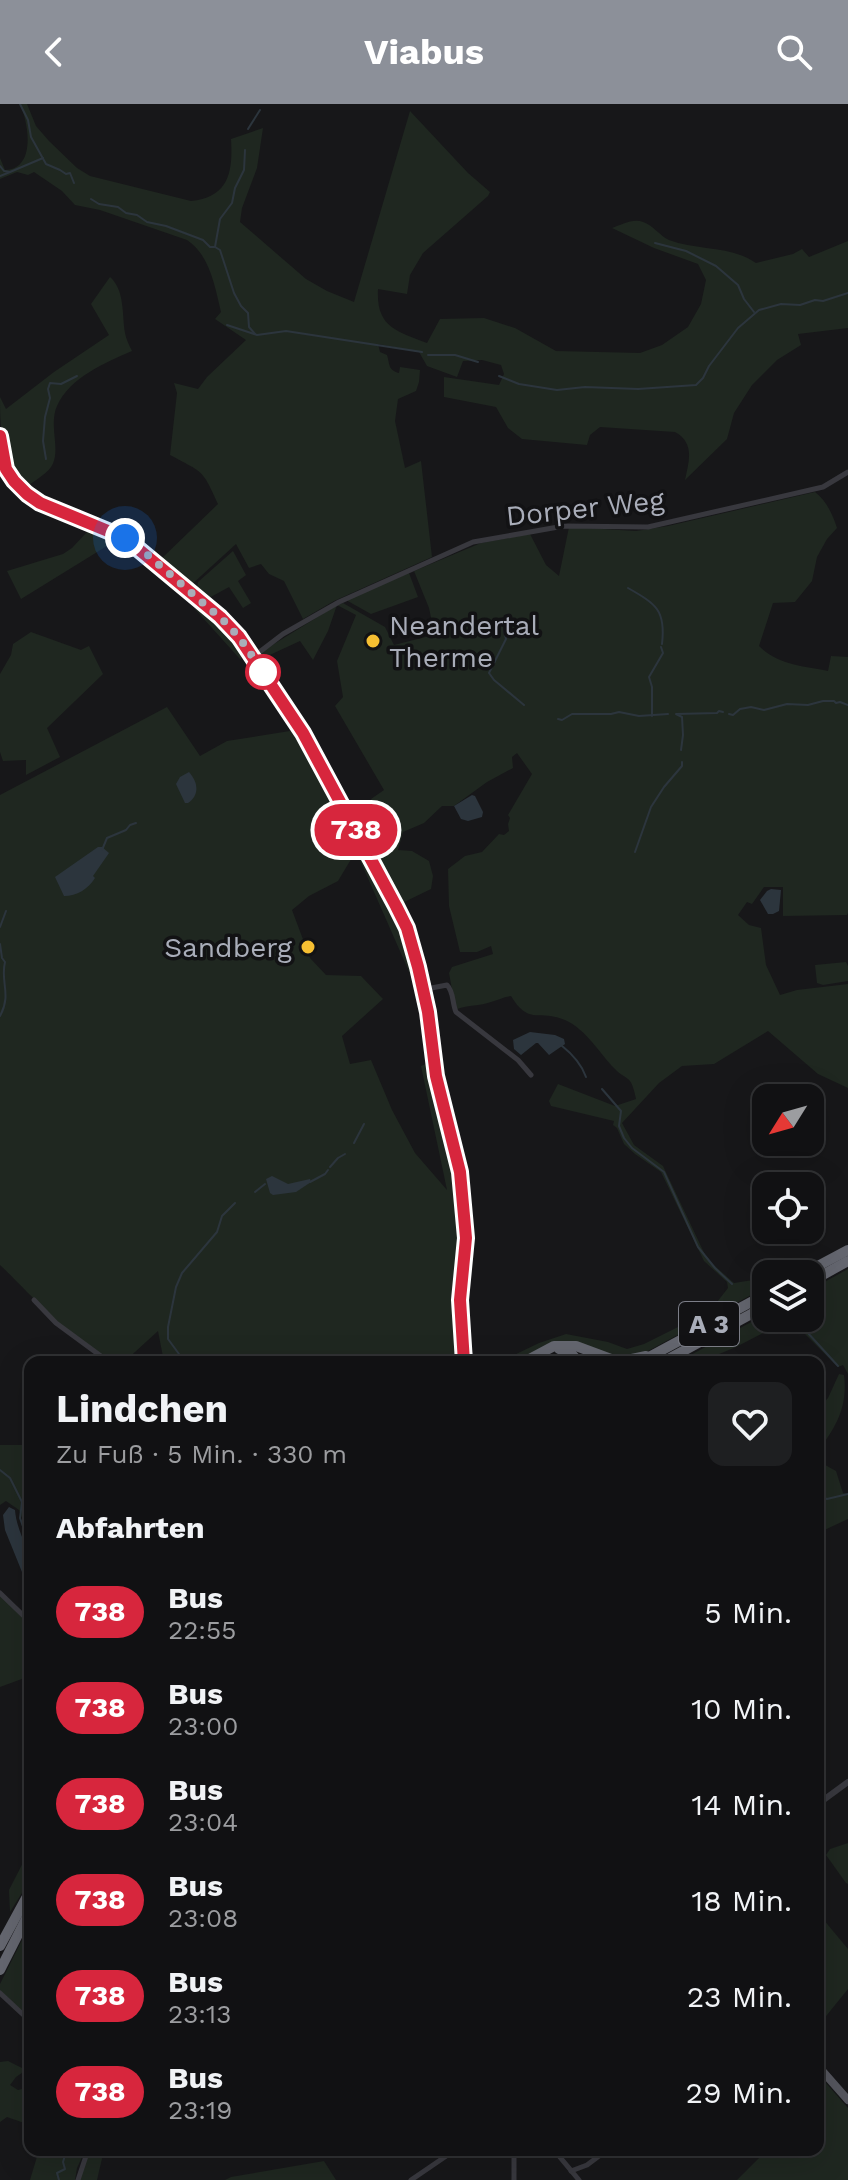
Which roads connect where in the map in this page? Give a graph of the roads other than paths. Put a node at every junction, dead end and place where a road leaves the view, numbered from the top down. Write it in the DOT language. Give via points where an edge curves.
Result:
graph roads {
  1 [pos="0,437"];
  2 [pos="848,472"];
  3 [pos="253,657"];
  4 [pos="422,990"];
  5 [pos="531,1075"];
  6 [pos="848,1250"];
  7 [pos="848,1261"];
  8 [pos="824,1263"];
  9 [pos="824,1274"];
  10 [pos="34,1300"];
  11 [pos="752,1302"];
  12 [pos="752,1313"];
  13 [pos="462,1328"];
  14 [pos="101,1356"];
  15 [pos="464,1356"];
  16 [pos="469,1356"];
  17 [pos="536,1356"];
  18 [pos="538,1356"];
  19 [pos="574,1356"];
  20 [pos="603,1356"];
  21 [pos="662,1356"];
  22 [pos="663,1356"];
  23 [pos="0,1593"];
  24 [pos="24,1616"];
  25 [pos="848,1782"];
  26 [pos="824,1799"];
  27 [pos="24,1902"];
  28 [pos="24,1923"];
  29 [pos="0,1946"];
  30 [pos="0,1970"];
  31 [pos="0,1993"];
  32 [pos="24,2015"];
  33 [pos="824,2073"];
  34 [pos="848,2100"];
  35 [pos="86,2156"];
  36 [pos="446,2156"];
  37 [pos="514,2156"];
  38 [pos="559,2156"];
  39 [pos="599,2156"];
  40 [pos="571,2171"];
  41 [pos="78,2180"];
  42 [pos="411,2180"];
  43 [pos="514,2180"];
  44 [pos="579,2180"];
  1 -- 3 [label="main road" via="6,469 21,489 40,503 137,546 220,617"];
  2 -- 3 [label="street, Dorper Weg" via="823,487 648,527 564,526 473,542 342,601"];
  3 -- 4 [label="main road" via="303,733 373,861 407,928"];
  4 -- 5 [label="street" via="447,985 456,1012"];
  4 -- 13 [label="main road" via="462,1186"];
  6 -- 8 [label="highway"];
  7 -- 9 [label="highway"];
  10 -- 14 [label="street"];
  11 -- 21 [label="highway, A 3"];
  12 -- 22 [label="highway, A 3"];
  13 -- 15 [label="main road"];
  13 -- 16 [label="main road"];
  17 -- 20 [label="highway" via="554,1346 576,1346"];
  18 -- 19 [label="highway" via="559,1349"];
  23 -- 24 [label="street"];
  25 -- 26 [label="street"];
  27 -- 29 [label="highway"];
  28 -- 30 [label="highway"];
  31 -- 32 [label="street"];
  33 -- 34 [label="main road"];
  35 -- 41 [label="street"];
  36 -- 42 [label="street"];
  37 -- 43 [label="street"];
  38 -- 40 [label="street"];
  39 -- 40 [label="street"];
  40 -- 44 [label="street"];
}
